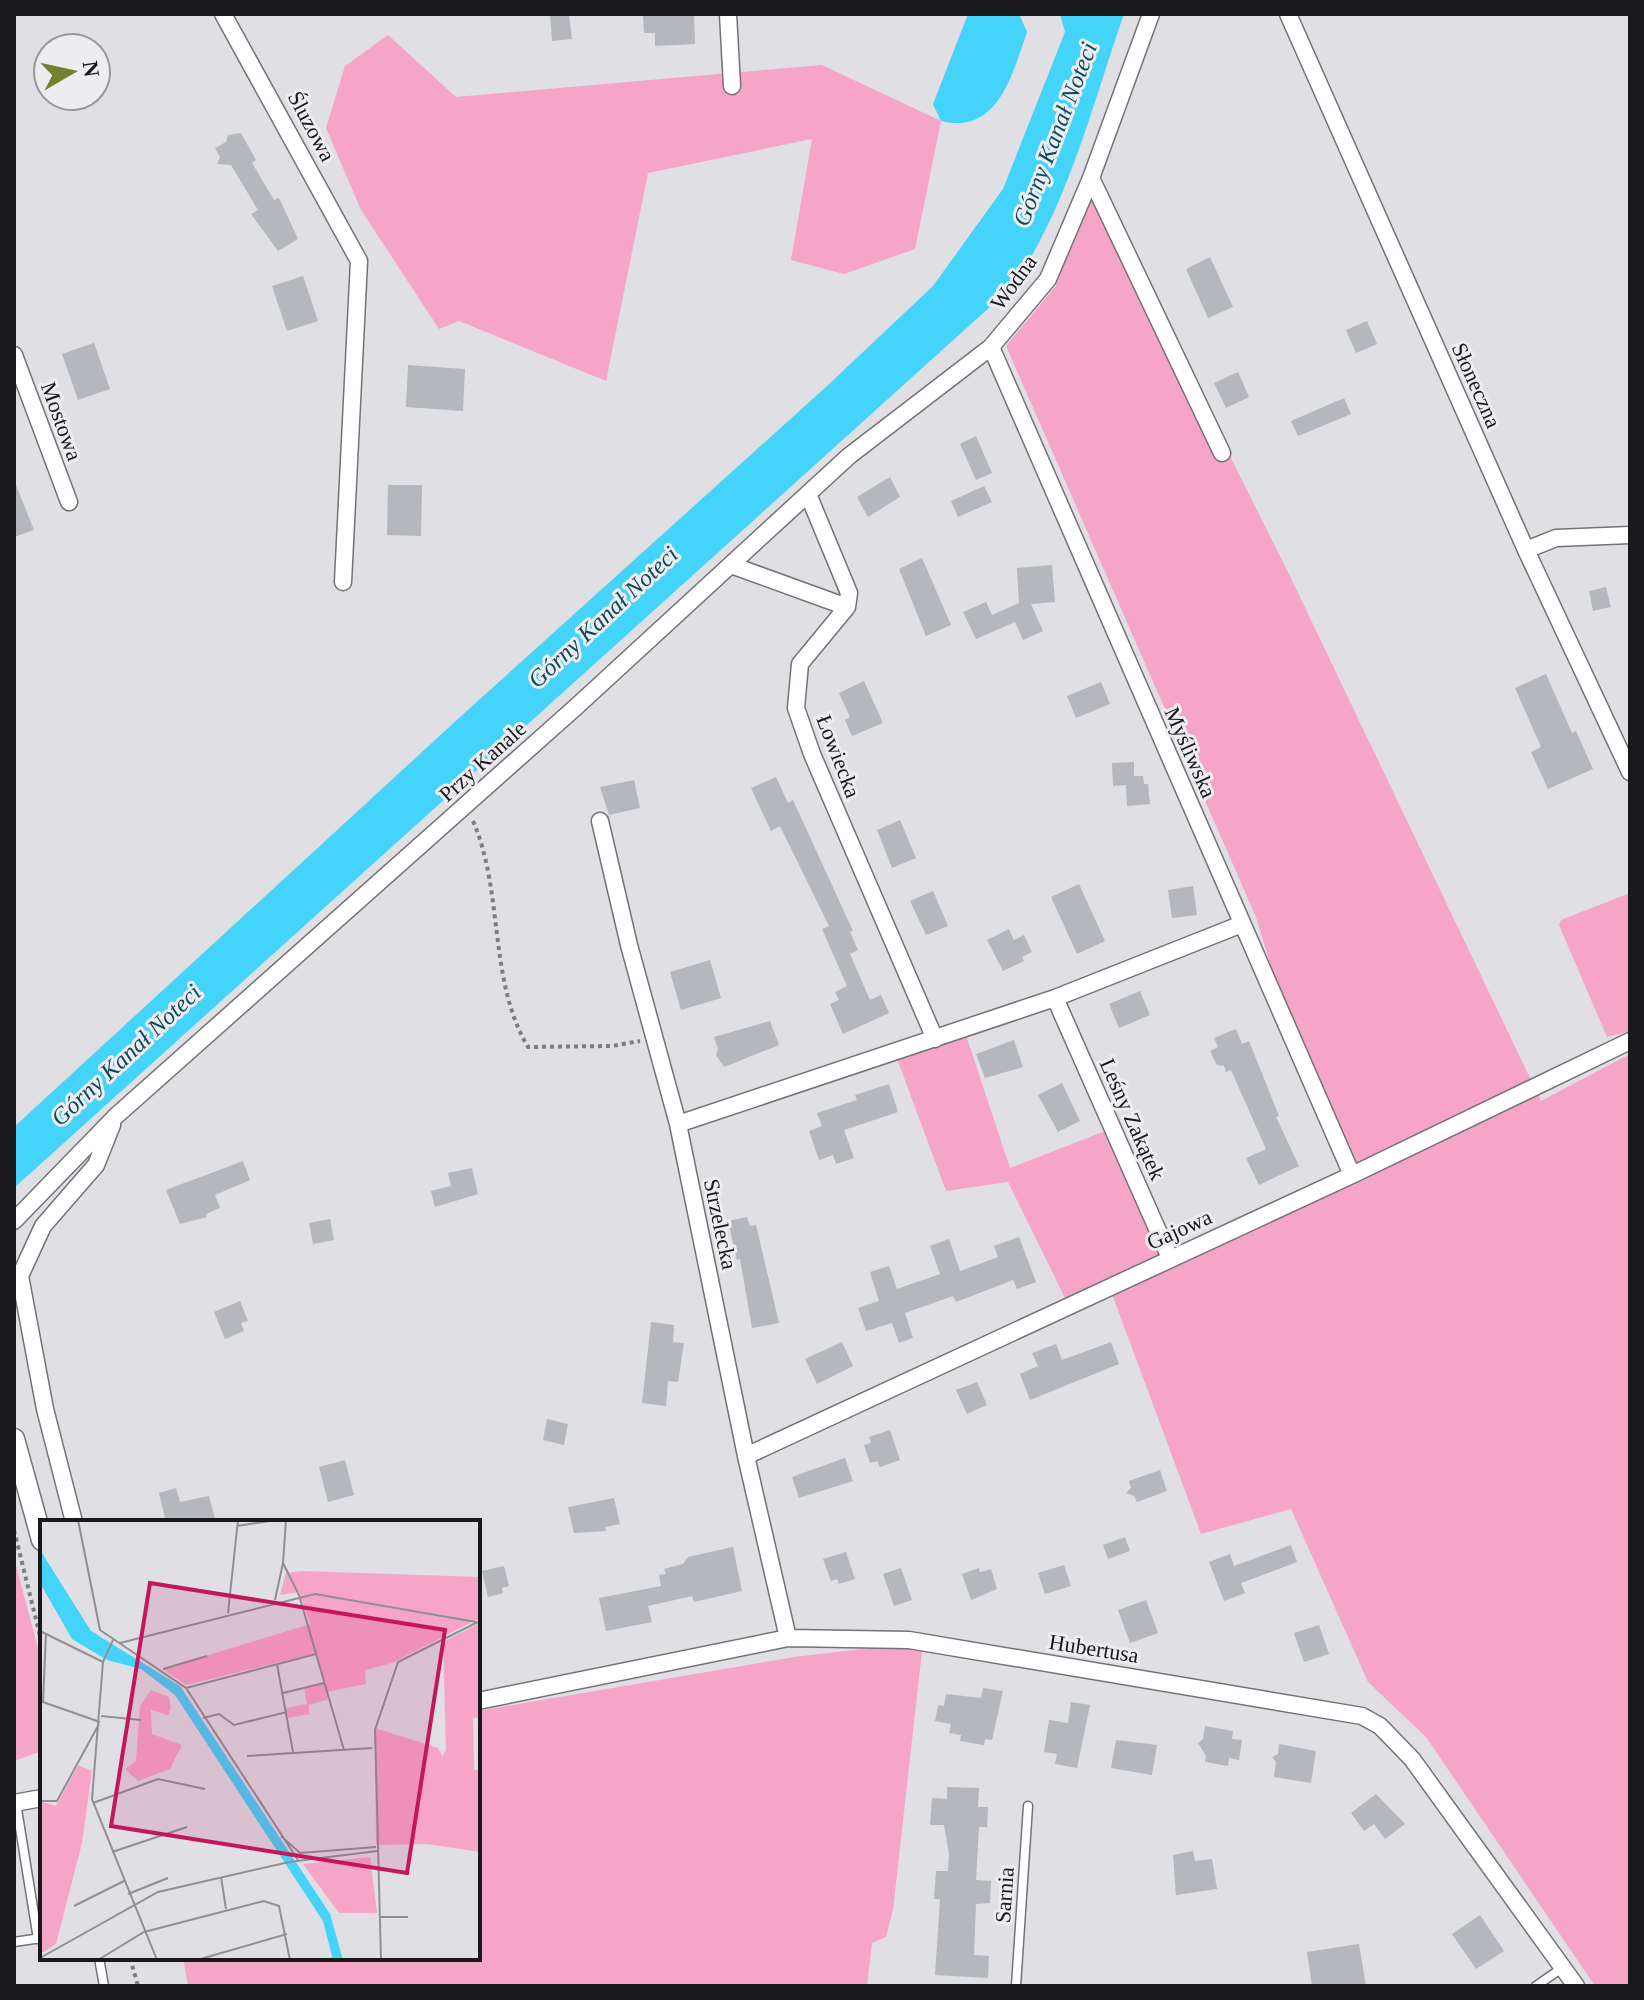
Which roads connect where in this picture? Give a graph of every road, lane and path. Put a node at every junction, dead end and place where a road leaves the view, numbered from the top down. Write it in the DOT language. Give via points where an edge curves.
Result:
graph roads {
  1 [pos="223,14"];
  2 [pos="728,14"];
  3 [pos="1151,14"];
  4 [pos="1288,14"];
  5 [pos="732,86"];
  6 [pos="1091,178"];
  7 [pos="991,347"];
  8 [pos="14,355"];
  9 [pos="1222,453"];
  10 [pos="808,494"];
  11 [pos="69,502"];
  12 [pos="1630,535"];
  13 [pos="1526,550"];
  14 [pos="731,565"];
  15 [pos="343,582"];
  16 [pos="847,607"];
  17 [pos="1630,772"];
  18 [pos="466,804"];
  19 [pos="600,821"];
  20 [pos="1242,924"];
  21 [pos="1055,998"];
  22 [pos="655,1039"];
  23 [pos="935,1039"];
  24 [pos="1630,1041"];
  25 [pos="116,1116"];
  26 [pos="678,1124"];
  27 [pos="1352,1175"];
  28 [pos="14,1221"];
  29 [pos="1170,1258"];
  30 [pos="14,1439"];
  31 [pos="746,1456"];
  32 [pos="73,1520"];
  33 [pos="14,1530"];
  34 [pos="40,1533"];
  35 [pos="40,1636"];
  36 [pos="788,1638"];
  37 [pos="480,1701"];
  38 [pos="40,1798"];
  39 [pos="15,1803"];
  40 [pos="1028,1806"];
  41 [pos="40,1938"];
  42 [pos="14,1942"];
  43 [pos="99,1960"];
  44 [pos="131,1960"];
  45 [pos="1563,1968"];
  46 [pos="104,1986"];
  47 [pos="138,1986"];
  48 [pos="1016,1986"];
  49 [pos="1536,1986"];
  50 [pos="1576,1986"];
  1 -- 15 [label="street, Śluzowa" via="359,261"];
  2 -- 5 [label="street"];
  3 -- 6 [label="street, Wodna"];
  4 -- 13 [label="street, Słoneczna"];
  6 -- 7 [label="street, Wodna" via="1048,279"];
  6 -- 9 [label="street"];
  7 -- 10 [label="street, Przy Kanale"];
  7 -- 20 [label="street, Myśliwska"];
  8 -- 11 [label="street, Mostowa"];
  10 -- 14 [label="street, Przy Kanale"];
  10 -- 16 [label="street" via="849,593"];
  12 -- 13 [label="street" via="1556,538"];
  13 -- 17 [label="street, Słoneczna"];
  14 -- 16 [label="street"];
  14 -- 18 [label="street, Przy Kanale"];
  16 -- 23 [label="street, Łowiecka" via="800,664 796,708"];
  18 -- 22 [label="path" via="491,872 497,942 518,1030 528,1047 612,1046"];
  18 -- 25 [label="street, Przy Kanale"];
  19 -- 22 [label="street, Strzelecka"];
  20 -- 21 [label="street"];
  20 -- 27 [label="street, Myśliwska"];
  21 -- 23 [label="street"];
  21 -- 29 [label="street, Leśny Zakątek"];
  22 -- 26 [label="street, Strzelecka"];
  23 -- 26 [label="street"];
  24 -- 27 [label="street, Gajowa"];
  25 -- 28 [label="street, Przy Kanale"];
  25 -- 32 [label="street" via="96,1165 43,1226 20,1276 45,1409"];
  26 -- 31 [label="street, Strzelecka"];
  27 -- 29 [label="street, Gajowa"];
  29 -- 31 [label="street, Gajowa"];
  30 -- 34 [label="street"];
  31 -- 36 [label="street, Strzelecka"];
  33 -- 35 [label="path"];
  36 -- 37 [label="street, Hubertusa"];
  36 -- 45 [label="street, Hubertusa" via="909,1640 1362,1716 1380,1726 1412,1759"];
  38 -- 39 [label="street"];
  39 -- 41 [label="lane"];
  40 -- 48 [label="lane, Sarnia"];
  41 -- 42 [label="lane"];
  43 -- 46 [label="lane"];
  44 -- 47 [label="path"];
  45 -- 49 [label="lane"];
  45 -- 50 [label="street, Hubertusa"];
}
